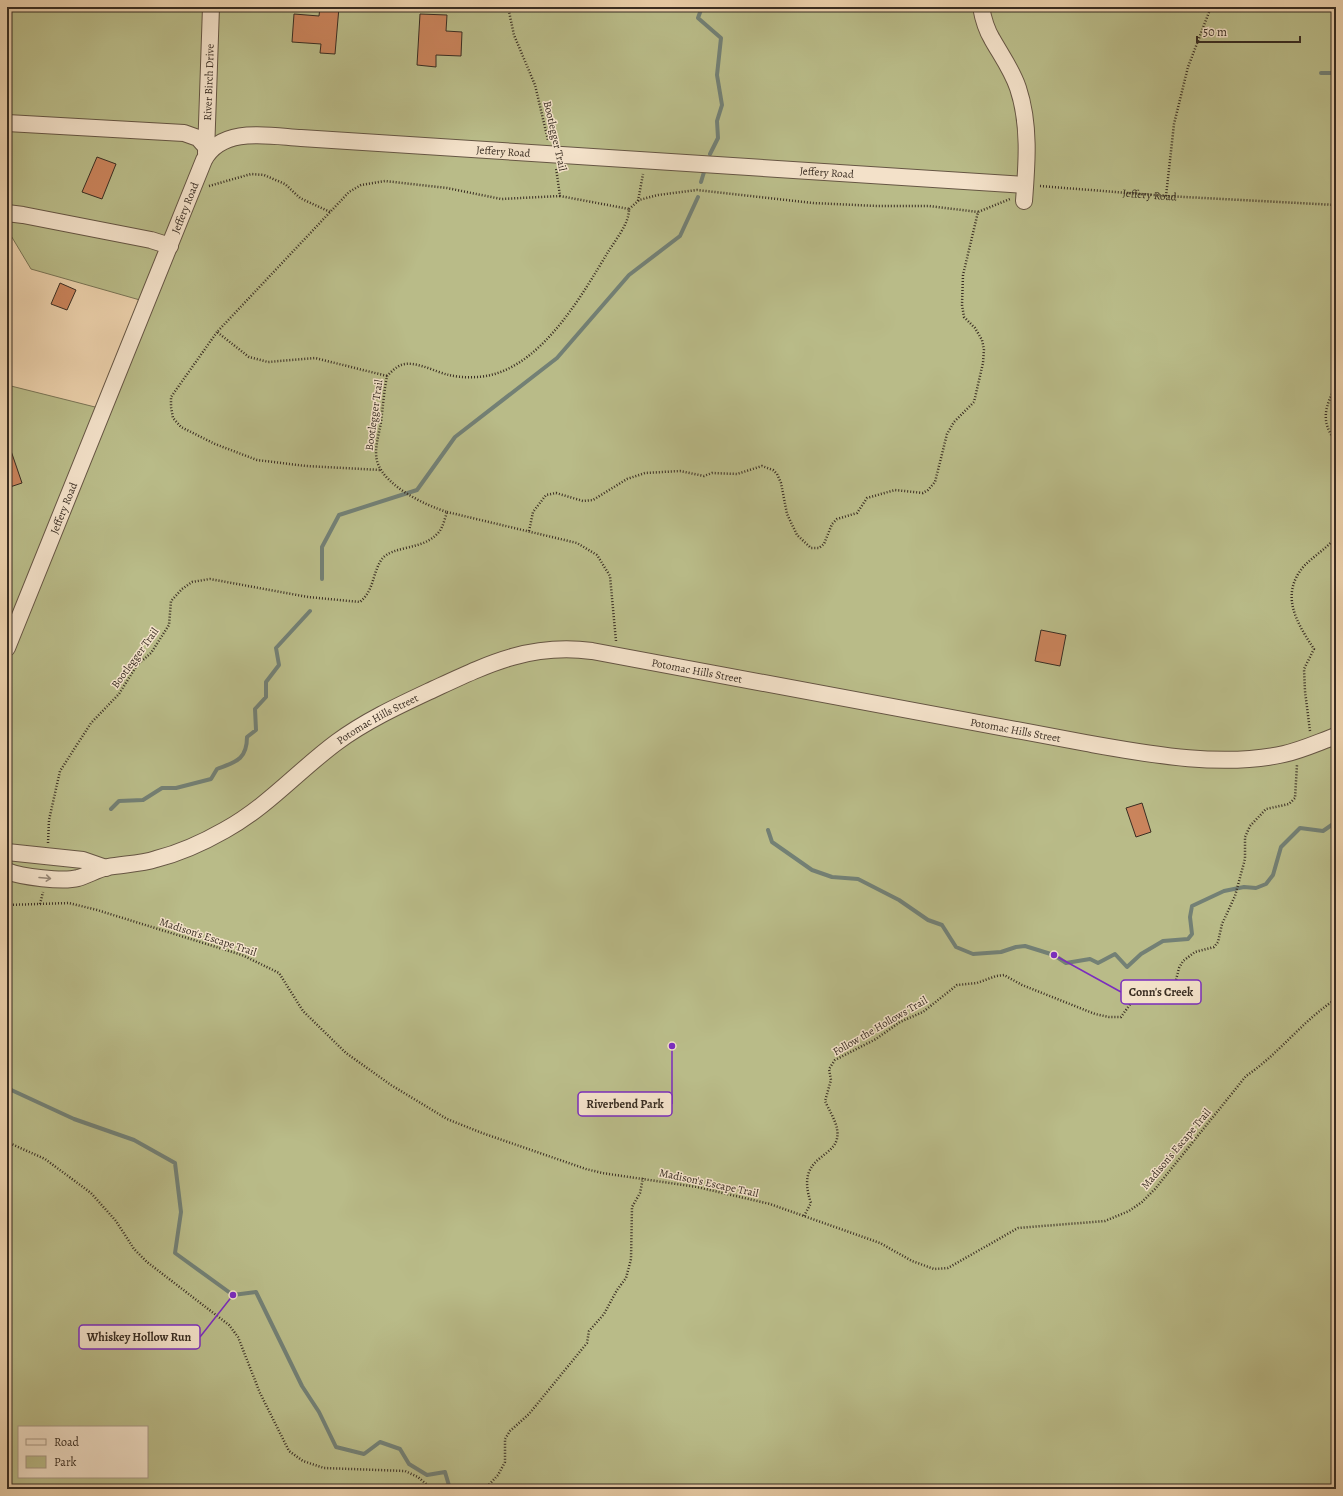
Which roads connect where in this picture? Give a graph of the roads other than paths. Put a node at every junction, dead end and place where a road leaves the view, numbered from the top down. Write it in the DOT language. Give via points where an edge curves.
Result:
graph roads {
  1 [pos="212,7"];
  2 [pos="981,7"];
  3 [pos="7,123"];
  4 [pos="206,152"];
  5 [pos="7,213"];
  6 [pos="170,246"];
  7 [pos="8,644"];
  8 [pos="1336,736"];
  9 [pos="7,852"];
  10 [pos="106,868"];
  11 [pos="7,871"];
  1 -- 4 [label="street, River Birch Drive"];
  2 -- 4 [label="street, Jeffery Road" via="991,38 1018,88 1024,113 1027,138 1025,192 646,160 257,136 229,138"];
  3 -- 4 [label="street" via="184,133 198,138"];
  4 -- 6 [label="street, Jeffery Road"];
  5 -- 6 [label="street" via="151,240"];
  6 -- 7 [label="street, Jeffery Road"];
  8 -- 10 [label="street, Potomac Hills Street" via="1284,754 1247,758 1159,756 618,656 574,649 549,650 493,662 380,714 337,742 252,813 198,844 156,860"];
  9 -- 10 [label="street, Potomac Hills Street" via="83,860"];
  11 -- 10 [label="street, Potomac Hills Street, one-way" via="46,878 76,878"];
}
